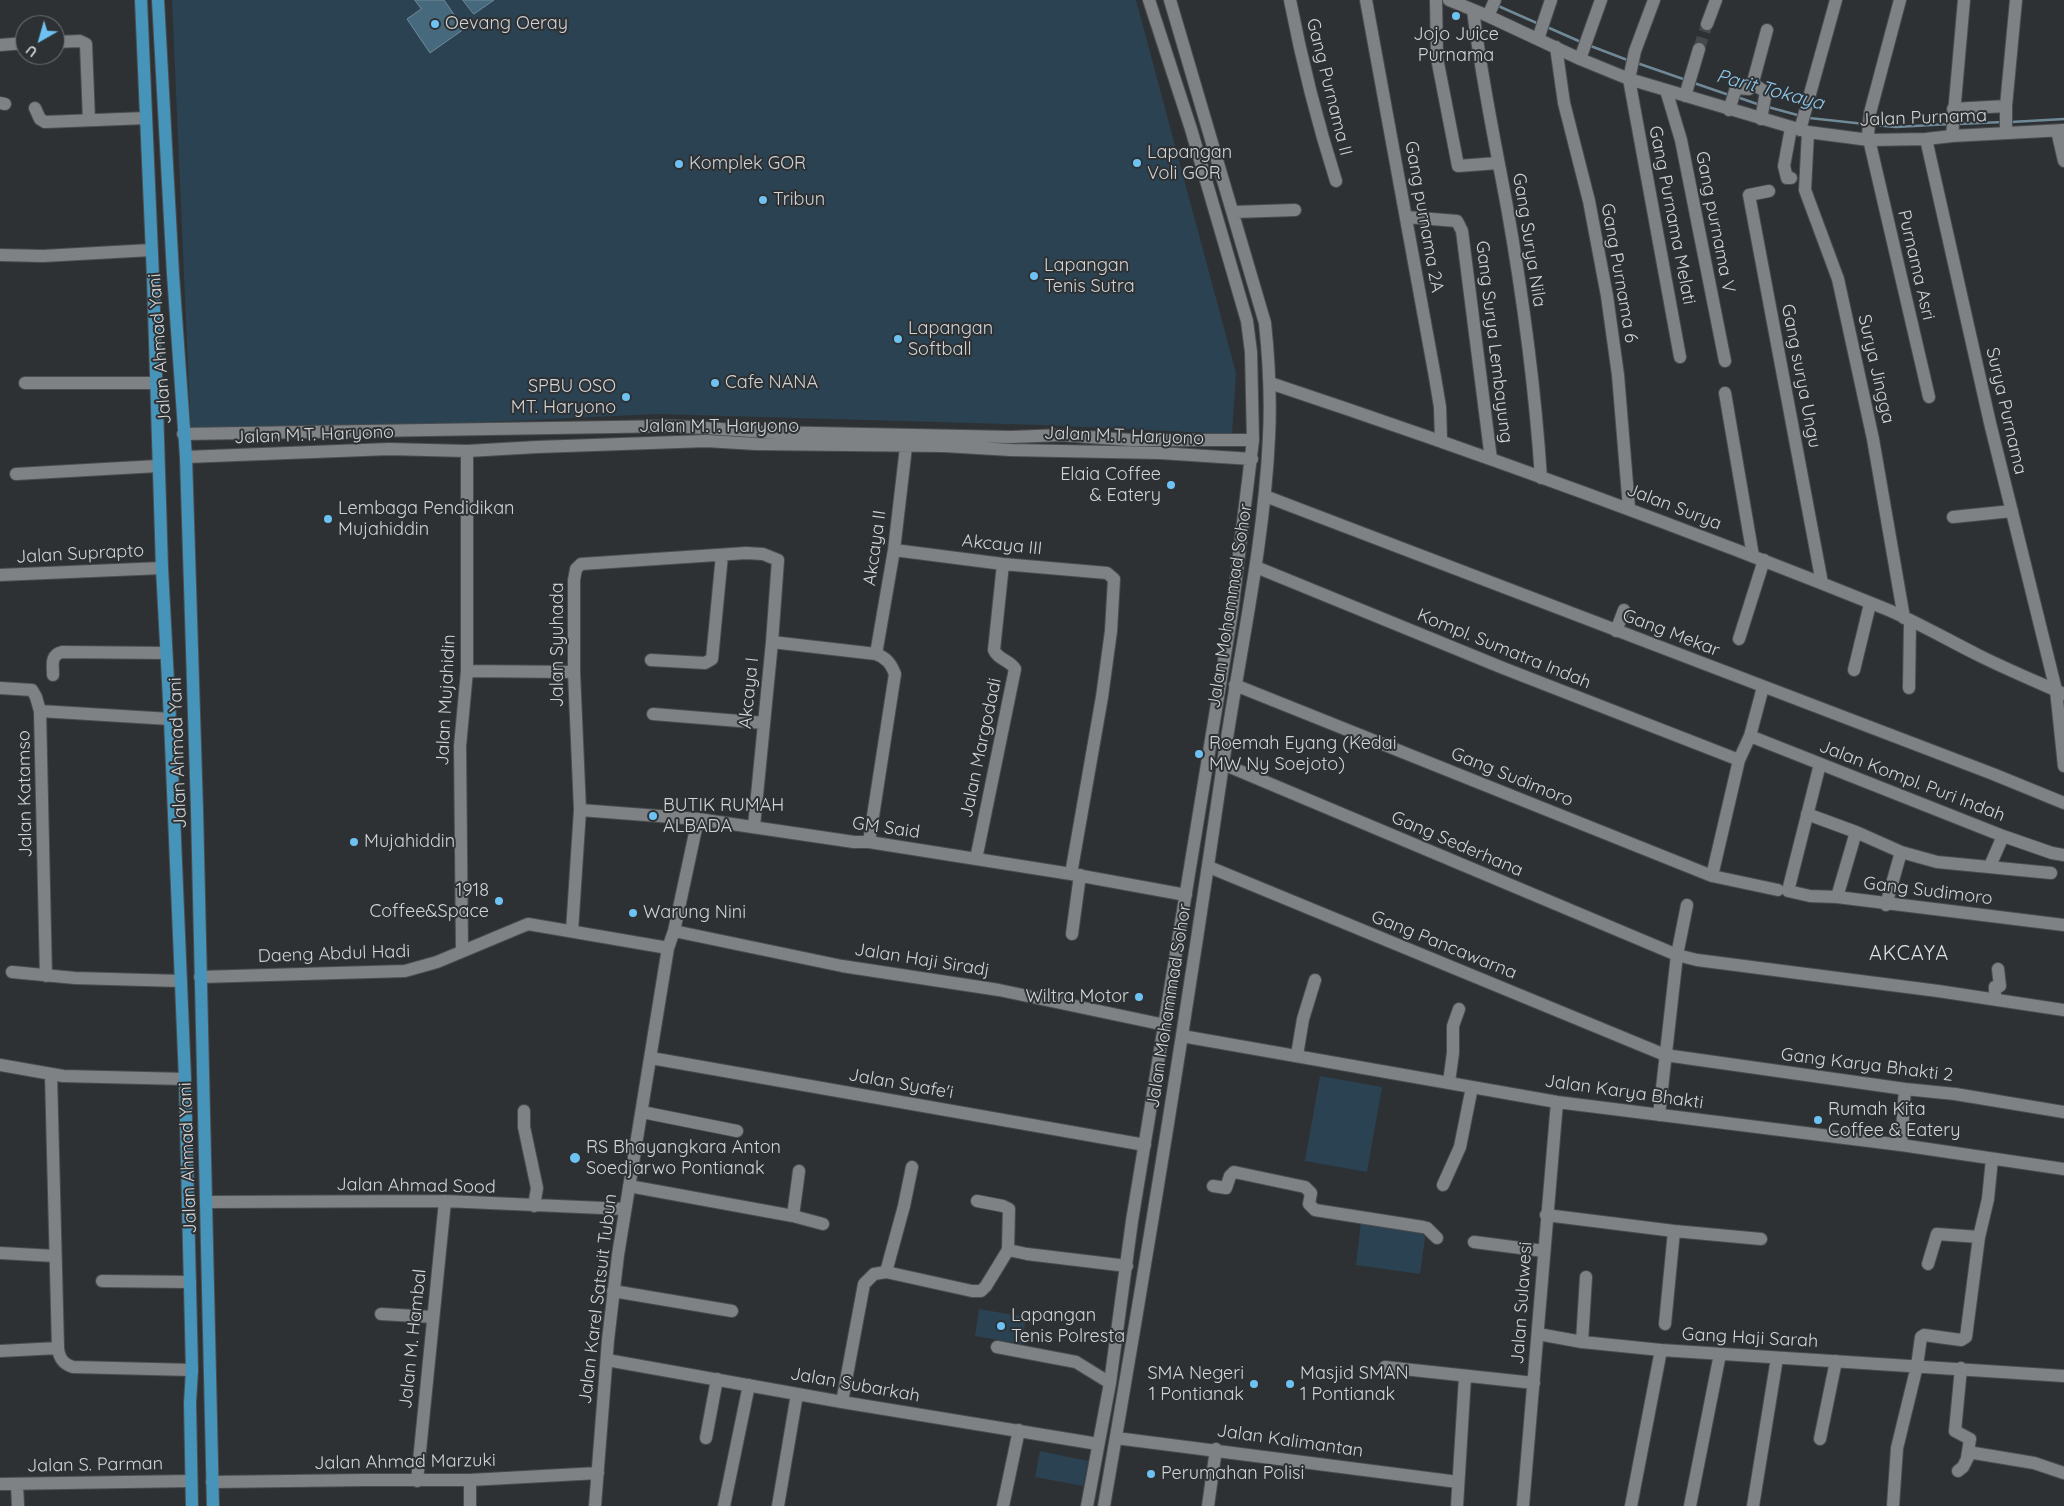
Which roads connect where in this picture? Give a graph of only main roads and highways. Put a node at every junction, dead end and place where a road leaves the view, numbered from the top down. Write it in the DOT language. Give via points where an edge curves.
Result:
graph roads {
  1 [pos="140,0"];
  2 [pos="158,0"];
  3 [pos="172,274"];
  4 [pos="153,277"];
  5 [pos="174,810"];
  6 [pos="197,810"];
  7 [pos="190,1282"];
  8 [pos="208,1282"];
  9 [pos="192,1506"];
  10 [pos="213,1506"];
  1 -- 4 [label="main road, Jalan Ahmad Yani"];
  2 -- 3 [label="main road, Jalan Ahmad Yani"];
  3 -- 4 [label="main road"];
  3 -- 6 [label="main road, Jalan Ahmad Yani" via="186,457"];
  4 -- 5 [label="main road, Jalan Ahmad Yani"];
  5 -- 6 [label="main road"];
  5 -- 7 [label="main road, Jalan Ahmad Yani"];
  6 -- 8 [label="main road, Jalan Ahmad Yani"];
  7 -- 8 [label="main road"];
  7 -- 9 [label="main road, Jalan Ahmad Yani"];
  8 -- 10 [label="main road, Jalan Ahmad Yani"];
}
